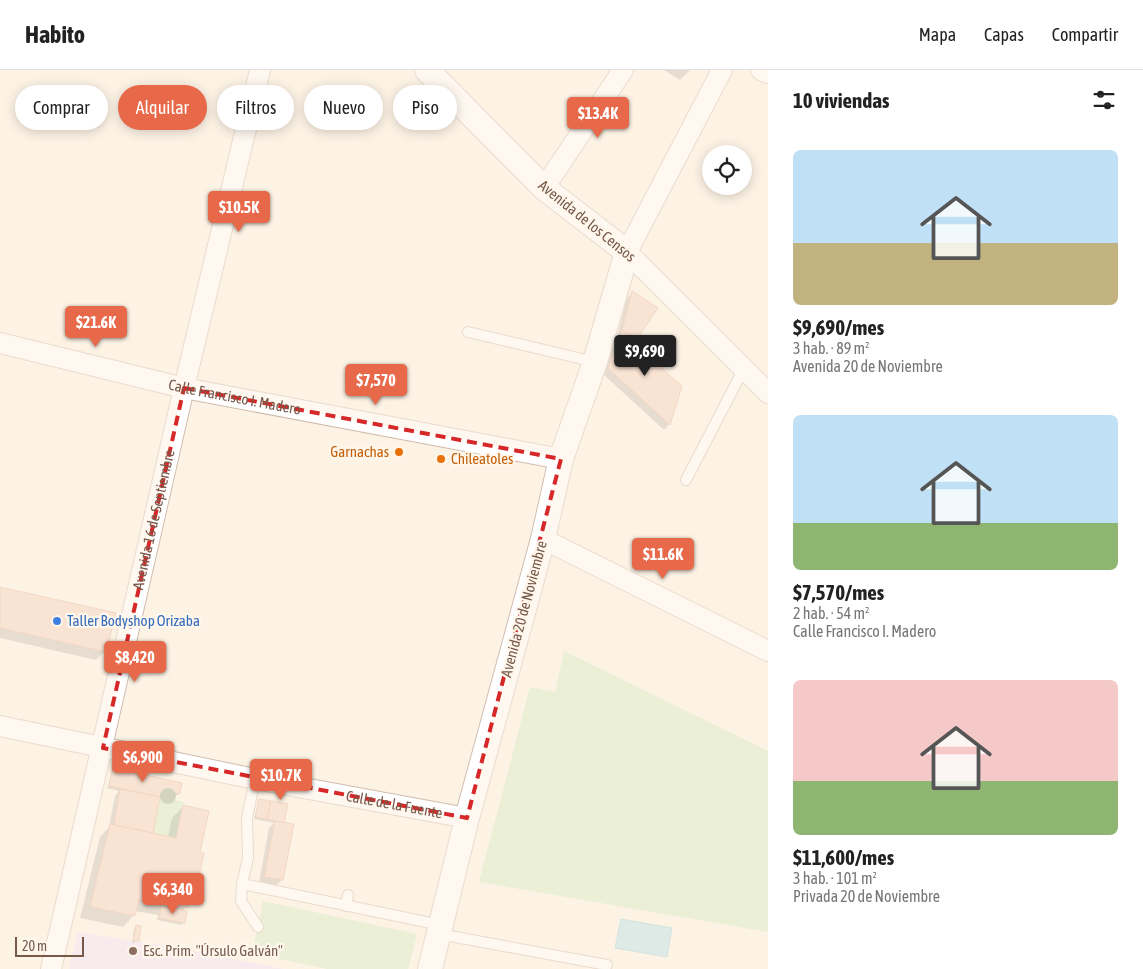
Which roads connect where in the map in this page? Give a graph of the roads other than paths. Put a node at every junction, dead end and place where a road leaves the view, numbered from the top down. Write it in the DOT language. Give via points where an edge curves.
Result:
graph roads {
  1 [pos="260,70"];
  2 [pos="427,70"];
  3 [pos="623,70"];
  4 [pos="722,70"];
  5 [pos="761,70"];
  6 [pos="768,73"];
  7 [pos="544,188"];
  8 [pos="627,252"];
  9 [pos="468,332"];
  10 [pos="0,343"];
  11 [pos="594,362"];
  12 [pos="743,370"];
  13 [pos="184,388"];
  14 [pos="768,393"];
  15 [pos="561,460"];
  16 [pos="686,480"];
  17 [pos="543,539"];
  18 [pos="768,651"];
  19 [pos="0,726"];
  20 [pos="103,748"];
  21 [pos="256,778"];
  22 [pos="467,818"];
  23 [pos="242,884"];
  24 [pos="258,927"];
  25 [pos="440,930"];
  26 [pos="607,965"];
  27 [pos="51,969"];
  28 [pos="430,969"];
  1 -- 13 [label="street, Avenida 16 de Septiembre"];
  2 -- 7 [label="street, Avenida de los Censos"];
  3 -- 7 [label="street"];
  4 -- 8 [label="street"];
  5 -- 6 [label="street"];
  7 -- 8 [label="street, Avenida de los Censos"];
  8 -- 11 [label="street, Avenida 20 de Noviembre"];
  8 -- 12 [label="street, Avenida de los Censos"];
  9 -- 11 [label="lane"];
  10 -- 13 [label="street, Calle Francisco I. Madero"];
  11 -- 15 [label="street, Avenida 20 de Noviembre"];
  12 -- 14 [label="street, Avenida de los Censos"];
  12 -- 16 [label="lane"];
  13 -- 15 [label="street, Calle Francisco I. Madero"];
  13 -- 20 [label="street, Avenida 16 de Septiembre"];
  15 -- 17 [label="street, Avenida 20 de Noviembre"];
  17 -- 18 [label="street"];
  17 -- 22 [label="street, Avenida 20 de Noviembre"];
  19 -- 20 [label="street, Calle de la Fuente"];
  20 -- 21 [label="street, Calle de la Fuente"];
  20 -- 27 [label="street, Avenida 16 de Septiembre"];
  21 -- 22 [label="street, Calle de la Fuente"];
  21 -- 23 [label="lane" via="247,818 248,858"];
  22 -- 25 [label="street, Avenida 20 de Noviembre"];
  23 -- 24 [label="lane" via="241,901"];
  23 -- 25 [label="lane" via="347,900"];
  25 -- 26 [label="lane"];
  25 -- 28 [label="street, Avenida 20 de Noviembre"];
}
